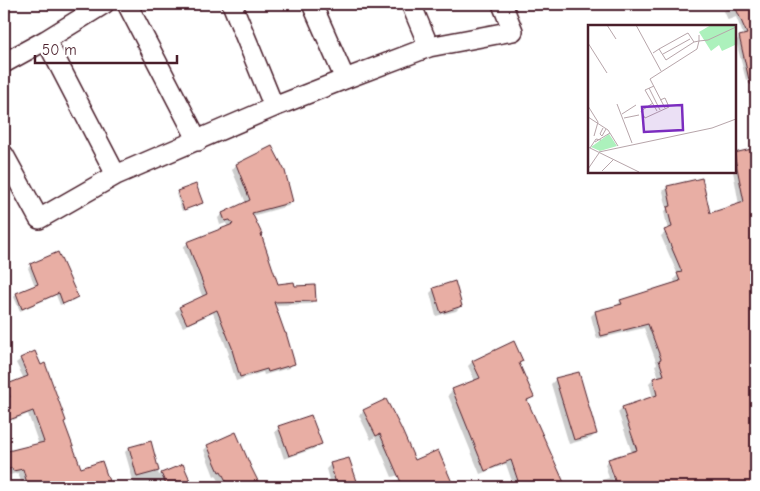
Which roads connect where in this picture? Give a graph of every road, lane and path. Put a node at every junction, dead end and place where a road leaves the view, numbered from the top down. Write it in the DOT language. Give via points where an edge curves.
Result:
graph roads {
  1 [pos="104,4"];
  2 [pos="127,4"];
  3 [pos="232,4"];
  4 [pos="312,4"];
  5 [pos="411,4"];
  6 [pos="502,4"];
  7 [pos="46,40"];
  8 [pos="429,47"];
  9 [pos="4,63"];
  10 [pos="345,79"];
  11 [pos="274,108"];
  12 [pos="198,141"];
  13 [pos="4,155"];
  14 [pos="116,175"];
  1 -- 7 [label="street"];
  2 -- 12 [label="street"];
  3 -- 11 [label="street"];
  4 -- 10 [label="street"];
  5 -- 8 [label="street"];
  6 -- 8 [label="street" via="513,31"];
  7 -- 9 [label="street"];
  7 -- 14 [label="street"];
  8 -- 10 [label="street"];
  10 -- 11 [label="street"];
  11 -- 12 [label="street"];
  12 -- 14 [label="street"];
  13 -- 14 [label="street" via="38,219"];
}
